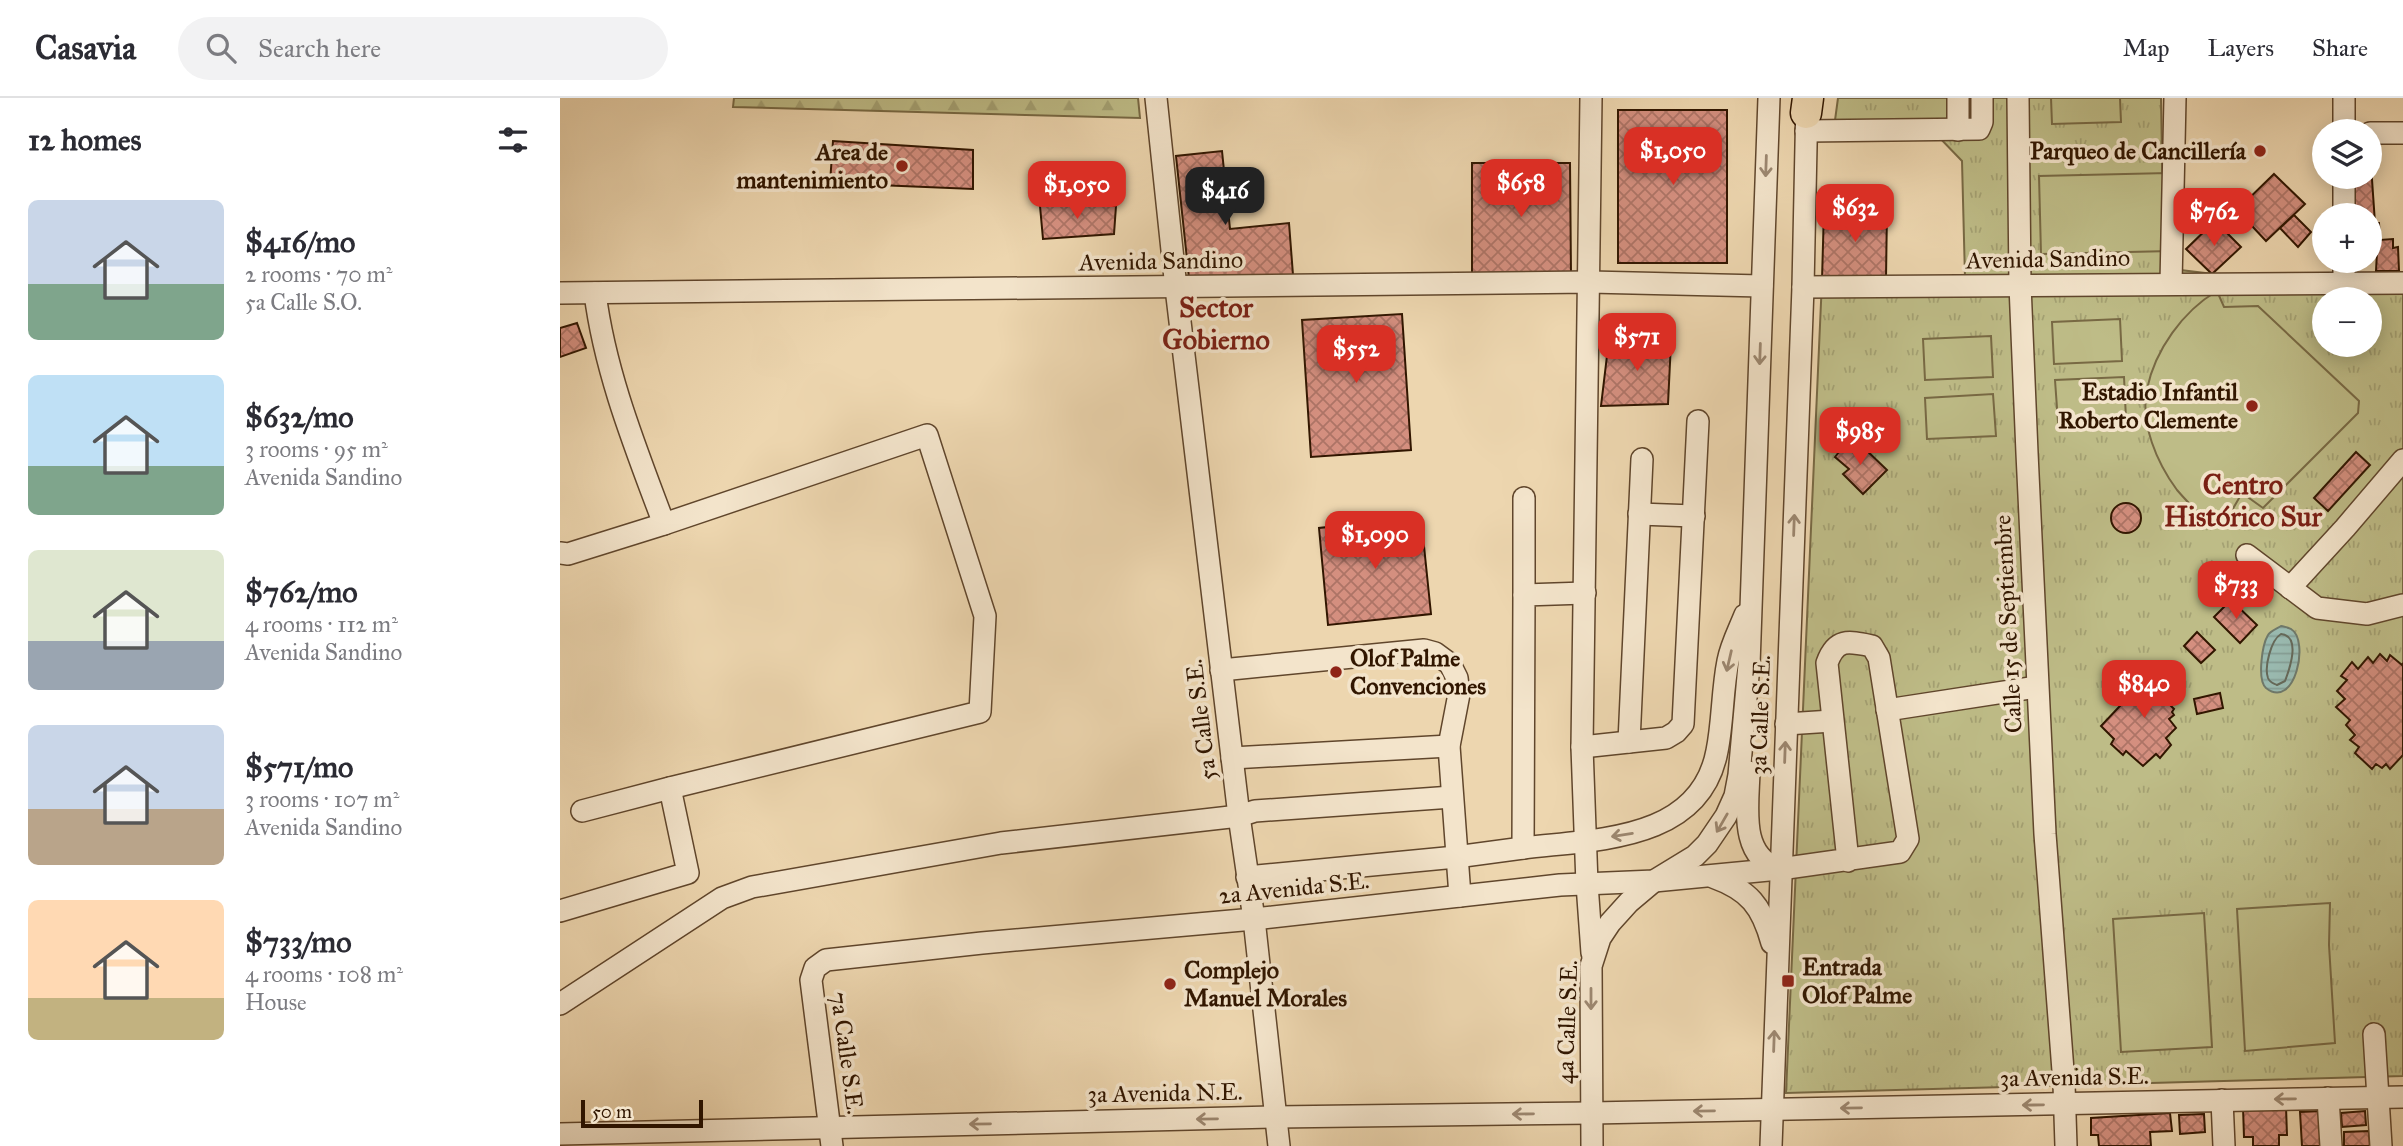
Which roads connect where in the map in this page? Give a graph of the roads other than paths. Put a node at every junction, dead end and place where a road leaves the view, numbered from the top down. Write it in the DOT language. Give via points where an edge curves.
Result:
graph roads {
  1 [pos="1156,98"];
  2 [pos="1591,98"];
  3 [pos="1769,98"];
  4 [pos="1958,98"];
  5 [pos="1982,98"];
  6 [pos="2018,98"];
  7 [pos="2175,98"];
  8 [pos="2344,98"];
  9 [pos="1807,110"];
  10 [pos="2344,119"];
  11 [pos="1958,130"];
  12 [pos="2382,133"];
  13 [pos="2403,133"];
  14 [pos="2344,273"];
  15 [pos="1590,282"];
  16 [pos="2171,283"];
  17 [pos="2344,283"];
  18 [pos="2403,283"];
  19 [pos="2020,285"];
  20 [pos="1762,286"];
  21 [pos="1812,286"];
  22 [pos="1175,288"];
  23 [pos="560,293"];
  24 [pos="595,293"];
  25 [pos="1698,421"];
  26 [pos="1642,459"];
  27 [pos="2403,460"];
  28 [pos="1524,498"];
  29 [pos="1639,514"];
  30 [pos="1693,516"];
  31 [pos="664,524"];
  32 [pos="560,553"];
  33 [pos="2247,555"];
  34 [pos="2290,588"];
  35 [pos="1585,593"];
  36 [pos="1524,595"];
  37 [pos="1752,597"];
  38 [pos="2403,605"];
  39 [pos="1749,665"];
  40 [pos="1221,670"];
  41 [pos="2037,687"];
  42 [pos="1888,710"];
  43 [pos="1832,721"];
  44 [pos="1786,724"];
  45 [pos="1629,742"];
  46 [pos="1449,746"];
  47 [pos="1582,747"];
  48 [pos="1232,758"];
  49 [pos="670,788"];
  50 [pos="1452,797"];
  51 [pos="582,811"];
  52 [pos="1239,816"];
  53 [pos="1585,840"];
  54 [pos="1523,848"];
  55 [pos="1456,858"];
  56 [pos="1848,861"];
  57 [pos="1780,869"];
  58 [pos="1711,876"];
  59 [pos="1247,877"];
  60 [pos="1654,881"];
  61 [pos="1587,884"];
  62 [pos="1460,896"];
  63 [pos="560,911"];
  64 [pos="1254,919"];
  65 [pos="1592,958"];
  66 [pos="815,968"];
  67 [pos="1777,969"];
  68 [pos="560,1004"];
  69 [pos="2374,1034"];
  70 [pos="2378,1097"];
  71 [pos="2403,1097"];
  72 [pos="2328,1098"];
  73 [pos="2222,1100"];
  74 [pos="2063,1105"];
  75 [pos="1772,1110"];
  76 [pos="1592,1113"];
  77 [pos="1276,1117"];
  78 [pos="560,1134"];
  79 [pos="831,1137"];
  80 [pos="1279,1146"];
  81 [pos="1592,1146"];
  82 [pos="1771,1146"];
  83 [pos="2066,1146"];
  84 [pos="2224,1146"];
  85 [pos="2331,1146"];
  86 [pos="2381,1146"];
  1 -- 22 [label="street, 5a Calle S.E."];
  2 -- 15 [label="street"];
  3 -- 20 [label="street, 3a Calle S.E., one-way"];
  4 -- 11 [label="street"];
  5 -- 11 [label="street" via="1982,126"];
  6 -- 19 [label="street, Calle 15 de Septiembre"];
  7 -- 16 [label="street"];
  8 -- 10 [label="street"];
  9 -- 11 [label="street"];
  9 -- 21 [label="street, 3a Calle S.E."];
  12 -- 13 [label="street"];
  14 -- 17 [label="street"];
  15 -- 20 [label="street, Avenida Sandino"];
  15 -- 22 [label="street, Avenida Sandino"];
  15 -- 35 [label="street"];
  16 -- 17 [label="street, Avenida Sandino"];
  16 -- 19 [label="street, Avenida Sandino"];
  17 -- 18 [label="street, Avenida Sandino"];
  19 -- 21 [label="street, Avenida Sandino"];
  19 -- 41 [label="street, Calle 15 de Septiembre"];
  20 -- 37 [label="street, 3a Calle S.E., one-way"];
  44 -- 21 [label="street, 3a Calle S.E., one-way"];
  22 -- 24 [label="street, Avenida Sandino"];
  22 -- 40 [label="street, 5a Calle S.E."];
  23 -- 24 [label="street, Avenida Sandino"];
  24 -- 31 [label="street" via="619,402"];
  25 -- 30 [label="street"];
  26 -- 29 [label="street"];
  27 -- 34 [label="street"];
  28 -- 36 [label="street"];
  29 -- 30 [label="street"];
  29 -- 45 [label="street"];
  30 -- 45 [label="street" via="1683,724 1666,738"];
  31 -- 32 [label="street"];
  31 -- 49 [label="street" via="927,435 986,629 980,712"];
  33 -- 34 [label="street"];
  34 -- 38 [label="street" via="2318,608 2350,614"];
  35 -- 36 [label="street"];
  35 -- 47 [label="street"];
  36 -- 54 [label="street"];
  37 -- 39 [label="street, 3a Calle S.E."];
  37 -- 53 [label="street, one-way" via="1728,658 1717,749 1702,789 1692,803 1655,827"];
  39 -- 57 [label="street" via="1749,829 1759,857"];
  39 -- 60 [label="street, 3a Calle S.E., one-way" via="1735,796 1707,844"];
  40 -- 46 [label="street" via="1424,650 1435,653 1450,664 1457,678 1459,694"];
  40 -- 48 [label="street, 5a Calle S.E."];
  41 -- 42 [label="street"];
  41 -- 74 [label="street, Calle 15 de Septiembre"];
  42 -- 43 [label="street, 2a Avenida S.E." via="1879,658 1872,646 1837,645 1827,663"];
  42 -- 56 [label="street, 2a Avenida S.E." via="1908,839 1896,853"];
  43 -- 44 [label="street"];
  43 -- 56 [label="street"];
  57 -- 44 [label="street, 3a Calle S.E., one-way"];
  45 -- 47 [label="street"];
  46 -- 48 [label="street"];
  46 -- 50 [label="street"];
  47 -- 53 [label="street"];
  48 -- 52 [label="street, 5a Calle S.E."];
  49 -- 51 [label="street"];
  49 -- 63 [label="street" via="688,873"];
  50 -- 52 [label="street" via="1255,811"];
  50 -- 55 [label="street"];
  52 -- 59 [label="street, 5a Calle S.E."];
  52 -- 68 [label="street" via="1000,837 752,887 722,898"];
  53 -- 54 [label="street"];
  53 -- 61 [label="street"];
  54 -- 55 [label="street"];
  55 -- 59 [label="street"];
  55 -- 62 [label="street"];
  56 -- 57 [label="street, 2a Avenida S.E."];
  57 -- 58 [label="street, 2a Avenida S.E."];
  57 -- 67 [label="street, 3a Calle S.E."];
  58 -- 60 [label="street, 2a Avenida S.E."];
  58 -- 67 [label="street" via="1739,889 1756,904 1767,925"];
  59 -- 64 [label="street, 5a Calle S.E."];
  60 -- 61 [label="street, 2a Avenida S.E."];
  60 -- 65 [label="street, 4a Calle S.E." via="1610,923"];
  61 -- 62 [label="street, 2a Avenida S.E."];
  61 -- 65 [label="street"];
  62 -- 64 [label="street, 2a Avenida S.E."];
  64 -- 66 [label="street, 2a Avenida S.E." via="826,960"];
  64 -- 77 [label="street, 5a Calle S.E."];
  65 -- 76 [label="street, 4a Calle S.E., one-way"];
  66 -- 79 [label="street, 7a Calle S.E." via="811,980"];
  75 -- 67 [label="street, 3a Calle S.E., one-way"];
  69 -- 70 [label="street"];
  70 -- 71 [label="street"];
  70 -- 72 [label="street, 3a Avenida S.E."];
  70 -- 86 [label="street"];
  72 -- 73 [label="street, 3a Avenida S.E., one-way"];
  72 -- 85 [label="street"];
  73 -- 74 [label="street, 3a Avenida S.E."];
  73 -- 84 [label="street"];
  74 -- 75 [label="street, 3a Avenida S.E., one-way"];
  74 -- 83 [label="street, Calle 15 de Septiembre"];
  75 -- 76 [label="street, 3a Avenida N.E., one-way"];
  75 -- 82 [label="street, 3a Calle S.E."];
  76 -- 77 [label="street, 3a Avenida N.E., one-way"];
  76 -- 81 [label="street, 4a Calle S.E."];
  77 -- 79 [label="street, 3a Avenida N.E., one-way"];
  77 -- 80 [label="street, 5a Calle S.E."];
  78 -- 79 [label="street, 3a Avenida N.E."];
}
